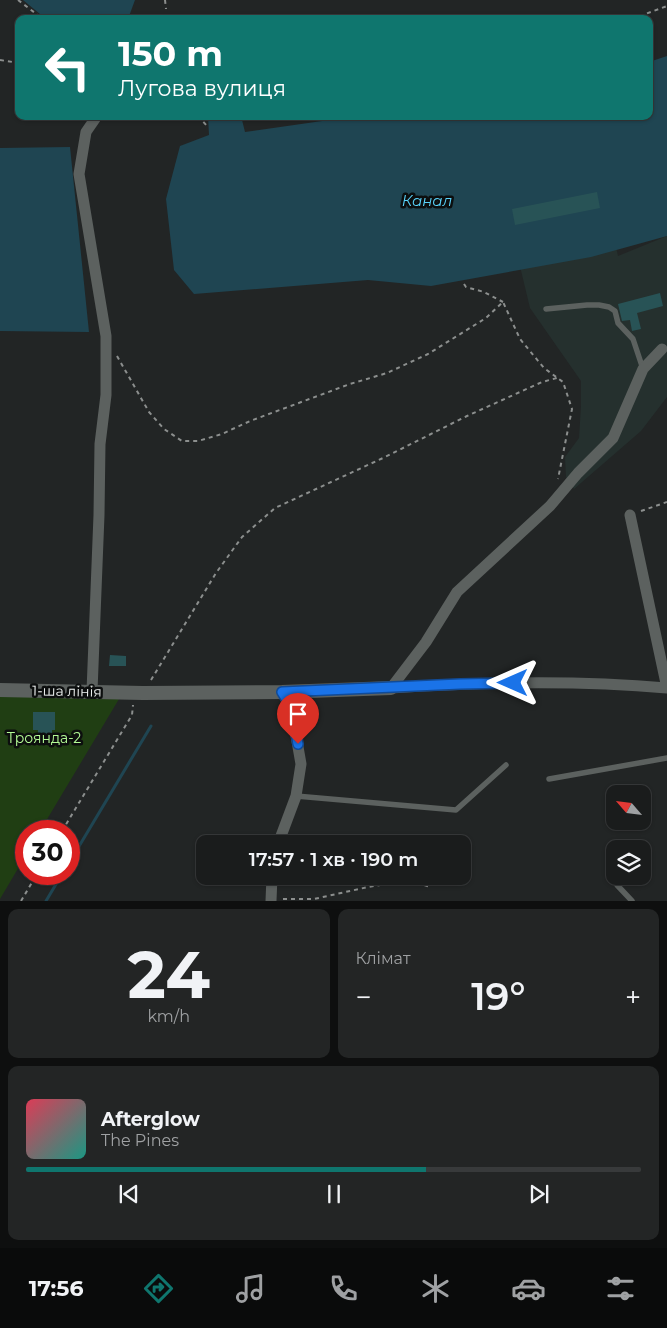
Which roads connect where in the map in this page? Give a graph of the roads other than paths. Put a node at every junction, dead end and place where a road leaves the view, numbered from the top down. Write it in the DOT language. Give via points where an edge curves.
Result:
graph roads {
  1 [pos="94,120"];
  2 [pos="546,309"];
  3 [pos="662,349"];
  4 [pos="643,369"];
  5 [pos="630,515"];
  6 [pos="392,688"];
  7 [pos="667,688"];
  8 [pos="0,690"];
  9 [pos="92,691"];
  10 [pos="282,692"];
  11 [pos="667,758"];
  12 [pos="506,766"];
  13 [pos="549,778"];
  14 [pos="296,796"];
  15 [pos="281,835"];
  16 [pos="272,885"];
  17 [pos="617,885"];
  18 [pos="271,900"];
  19 [pos="632,900"];
  1 -- 9 [label="street" via="86,132 79,174 106,336"];
  2 -- 4 [label="lane" via="588,305 609,307 615,311 618,323 632,339"];
  3 -- 4 [label="street"];
  4 -- 6 [label="street" via="613,438 556,499 456,592 426,642"];
  5 -- 7 [label="street"];
  6 -- 7 [label="street" via="558,681"];
  6 -- 10 [label="street, 1-ша лінія"];
  8 -- 9 [label="street, 1-ша лінія"];
  9 -- 10 [label="street, 1-ша лінія"];
  10 -- 14 [label="street" via="291,707 302,764"];
  11 -- 13 [label="lane"];
  12 -- 14 [label="lane" via="456,810"];
  14 -- 15 [label="street"];
  16 -- 18 [label="street"];
  17 -- 19 [label="lane"];
}
